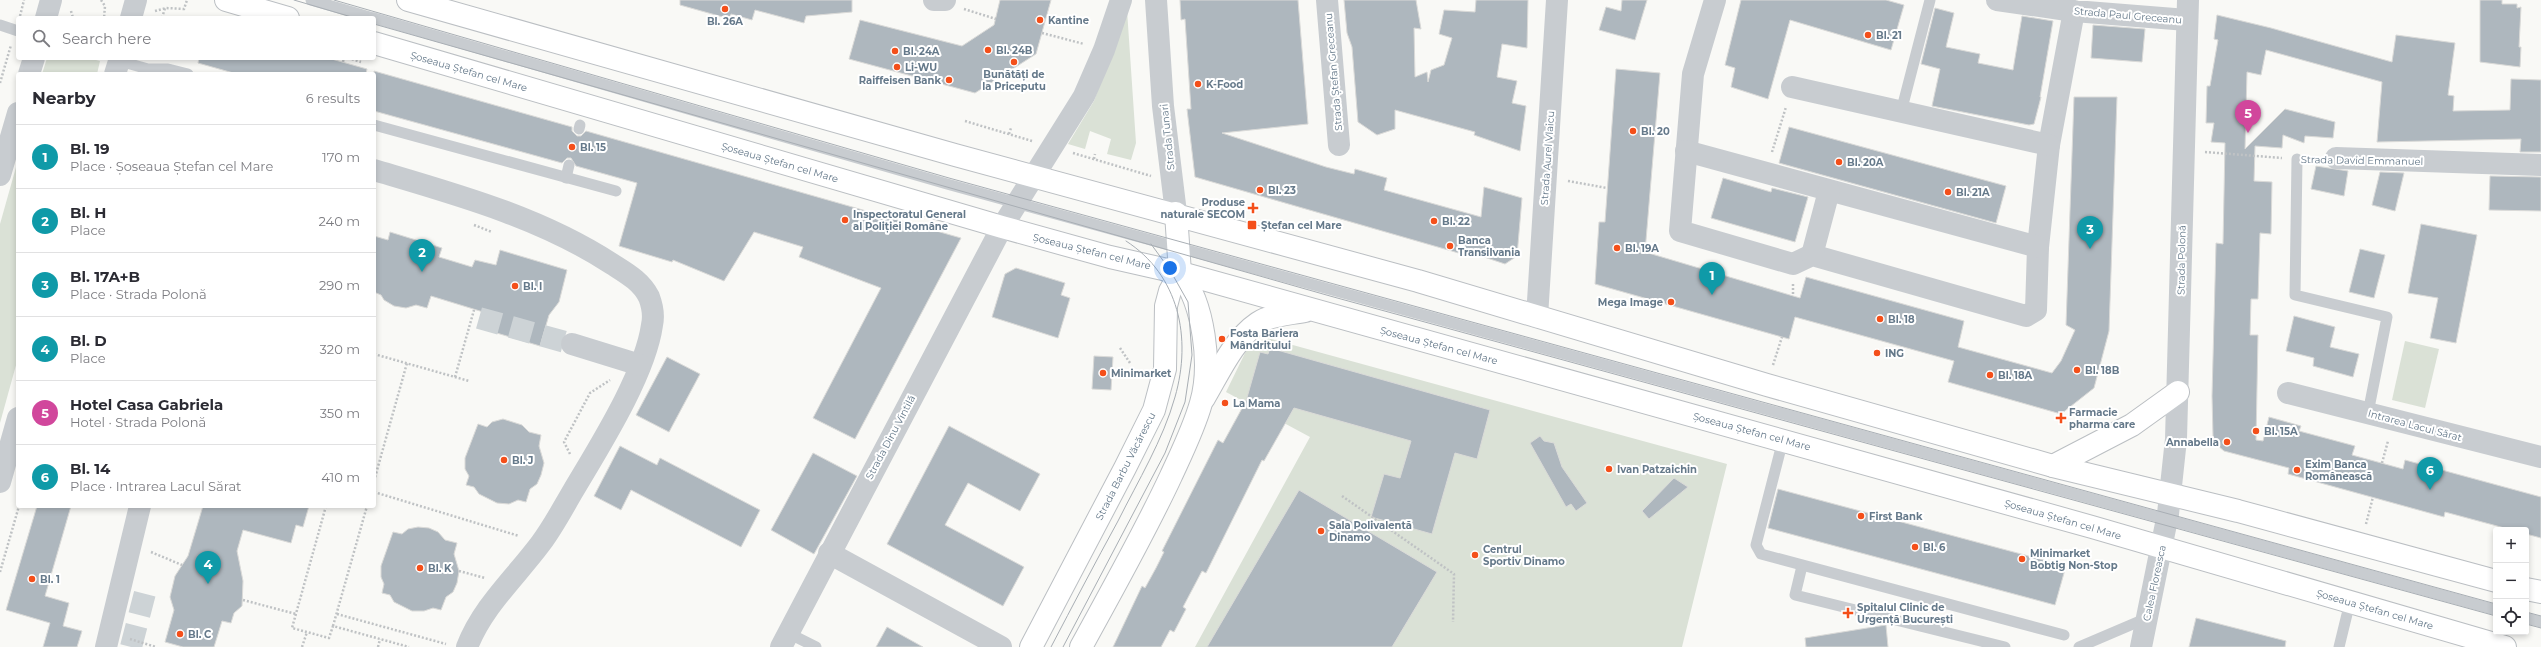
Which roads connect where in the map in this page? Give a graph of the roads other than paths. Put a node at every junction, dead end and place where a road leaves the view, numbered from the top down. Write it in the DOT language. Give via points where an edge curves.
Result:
graph roads {
  1 [pos="51,0"];
  2 [pos="226,0"];
  3 [pos="312,0"];
  4 [pos="408,0"];
  5 [pos="1122,0"];
  6 [pos="1156,0"];
  7 [pos="1327,0"];
  8 [pos="1557,0"];
  9 [pos="1715,0"];
  10 [pos="1930,0"];
  11 [pos="1998,0"];
  12 [pos="2187,10"];
  13 [pos="2074,11"];
  14 [pos="47,16"];
  15 [pos="281,16"];
  16 [pos="367,16"];
  17 [pos="376,19"];
  18 [pos="0,25"];
  19 [pos="16,31"];
  20 [pos="376,44"];
  21 [pos="33,60"];
  22 [pos="116,63"];
  23 [pos="30,72"];
  24 [pos="180,72"];
  25 [pos="1792,87"];
  26 [pos="1901,112"];
  27 [pos="16,120"];
  28 [pos="376,126"];
  29 [pos="1339,145"];
  30 [pos="2049,145"];
  31 [pos="1686,151"];
  32 [pos="2336,158"];
  33 [pos="2297,159"];
  34 [pos="569,165"];
  35 [pos="2541,165"];
  36 [pos="376,171"];
  37 [pos="1034,175"];
  38 [pos="0,176"];
  39 [pos="566,178"];
  40 [pos="1829,191"];
  41 [pos="616,192"];
  42 [pos="1016,202"];
  43 [pos="1176,213"];
  44 [pos="1002,227"];
  45 [pos="1178,247"];
  46 [pos="2038,247"];
  47 [pos="1812,255"];
  48 [pos="1180,273"];
  49 [pos="1311,310"];
  50 [pos="1537,317"];
  51 [pos="572,344"];
  52 [pos="640,365"];
  53 [pos="2178,392"];
  54 [pos="2288,393"];
  55 [pos="1201,402"];
  56 [pos="2368,413"];
  57 [pos="16,425"];
  58 [pos="1783,440"];
  59 [pos="2541,457"];
  60 [pos="2052,466"];
  61 [pos="0,482"];
  62 [pos="2170,496"];
  63 [pos="140,508"];
  64 [pos="2167,520"];
  65 [pos="2162,548"];
  66 [pos="829,553"];
  67 [pos="1802,566"];
  68 [pos="2493,580"];
  69 [pos="2529,590"];
  70 [pos="2541,592"];
  71 [pos="2350,602"];
  72 [pos="2493,609"];
  73 [pos="2147,618"];
  74 [pos="2529,619"];
  75 [pos="2541,622"];
  76 [pos="2064,636"];
  77 [pos="784,640"];
  78 [pos="460,646"];
  79 [pos="106,647"];
  80 [pos="816,647"];
  81 [pos="1001,647"];
  82 [pos="1031,647"];
  83 [pos="1081,647"];
  84 [pos="2005,647"];
  85 [pos="2080,647"];
  86 [pos="2141,647"];
  87 [pos="2339,647"];
  88 [pos="2505,647"];
  1 -- 14 [label="street"];
  2 -- 15 [label="main road"];
  3 -- 16 [label="lane"];
  4 -- 37 [label="main road" via="955,155"];
  5 -- 37 [label="street" via="1084,96"];
  6 -- 43 [label="street, Strada Tunari" via="1163,106"];
  7 -- 29 [label="street, Strada Ștefan Greceanu"];
  8 -- 50 [label="street, Strada Aurel Vlaicu"];
  9 -- 31 [label="street" via="1693,74"];
  10 -- 26 [label="lane"];
  11 -- 13 [label="street, Strada Paul Greceanu"];
  12 -- 13 [label="street, Strada Paul Greceanu"];
  12 -- 53 [label="street, Strada Polonă"];
  13 -- 30 [label="street"];
  17 -- 42 [label="lane"];
  18 -- 19 [label="lane"];
  20 -- 44 [label="main road, Șoseaua Ștefan cel Mare"];
  21 -- 23 [label="street"];
  22 -- 24 [label="lane"];
  25 -- 26 [label="street"];
  26 -- 30 [label="street"];
  27 -- 38 [label="street"];
  28 -- 39 [label="lane"];
  30 -- 46 [label="street"];
  31 -- 40 [label="street"];
  31 -- 47 [label="street" via="1680,231 1793,264"];
  32 -- 35 [label="street, Strada David Emmanuel"];
  33 -- 56 [label="lane" via="2295,295 2387,317"];
  34 -- 39 [label="lane"];
  36 -- 52 [label="street" via="548,228 590,250 633,278 648,296 652,307 652,324"];
  37 -- 42 [label="street, Strada Dinu Vintilă"];
  37 -- 43 [label="main road"];
  39 -- 41 [label="lane"];
  40 -- 46 [label="street"];
  40 -- 47 [label="street"];
  42 -- 44 [label="street, Strada Dinu Vintilă"];
  42 -- 45 [label="lane"];
  43 -- 45 [label="main road, Strada Tunari"];
  43 -- 50 [label="main road"];
  44 -- 48 [label="main road, Șoseaua Ștefan cel Mare" via="1110,257"];
  44 -- 66 [label="street, Strada Dinu Vintilă"];
  45 -- 48 [label="main road, Strada Tunari"];
  45 -- 64 [label="lane"];
  46 -- 47 [label="street" via="2036,310 2026,316"];
  48 -- 49 [label="main road, Șoseaua Ștefan cel Mare"];
  48 -- 55 [label="main road" via="1187,282 1202,316 1204,341"];
  48 -- 82 [label="main road, Strada Barbu Văcărescu" via="1170,291 1166,306 1165,369 1154,410"];
  49 -- 55 [label="main road" via="1278,315 1258,323 1237,344"];
  49 -- 58 [label="main road, Șoseaua Ștefan cel Mare"];
  50 -- 60 [label="main road"];
  51 -- 52 [label="street"];
  52 -- 78 [label="street" via="599,448 542,543"];
  53 -- 60 [label="main road" via="2132,426"];
  53 -- 62 [label="street, Strada Polonă"];
  54 -- 56 [label="street, Intrarea Lacul Sărat"];
  55 -- 83 [label="main road" via="1154,511"];
  56 -- 59 [label="street, Intrarea Lacul Sărat"];
  57 -- 61 [label="street"];
  58 -- 65 [label="main road, Șoseaua Ștefan cel Mare"];
  58 -- 67 [label="lane" via="1756,545 1761,554"];
  60 -- 62 [label="main road"];
  62 -- 64 [label="street, Strada Polonă"];
  62 -- 68 [label="main road" via="2238,511"];
  63 -- 79 [label="street"];
  64 -- 65 [label="street, Calea Floreasca"];
  64 -- 72 [label="lane"];
  65 -- 71 [label="main road, Șoseaua Ștefan cel Mare"];
  65 -- 73 [label="street, Calea Floreasca"];
  66 -- 77 [label="street, Strada Dinu Vintilă"];
  66 -- 81 [label="street"];
  67 -- 76 [label="lane"];
  67 -- 84 [label="lane" via="1795,595"];
  69 -- 70 [label="main road"];
  71 -- 87 [label="lane"];
  71 -- 88 [label="main road, Șoseaua Ștefan cel Mare"];
  73 -- 85 [label="lane"];
  73 -- 86 [label="street, Calea Floreasca"];
  74 -- 75 [label="lane"];
  77 -- 80 [label="lane"];
}
